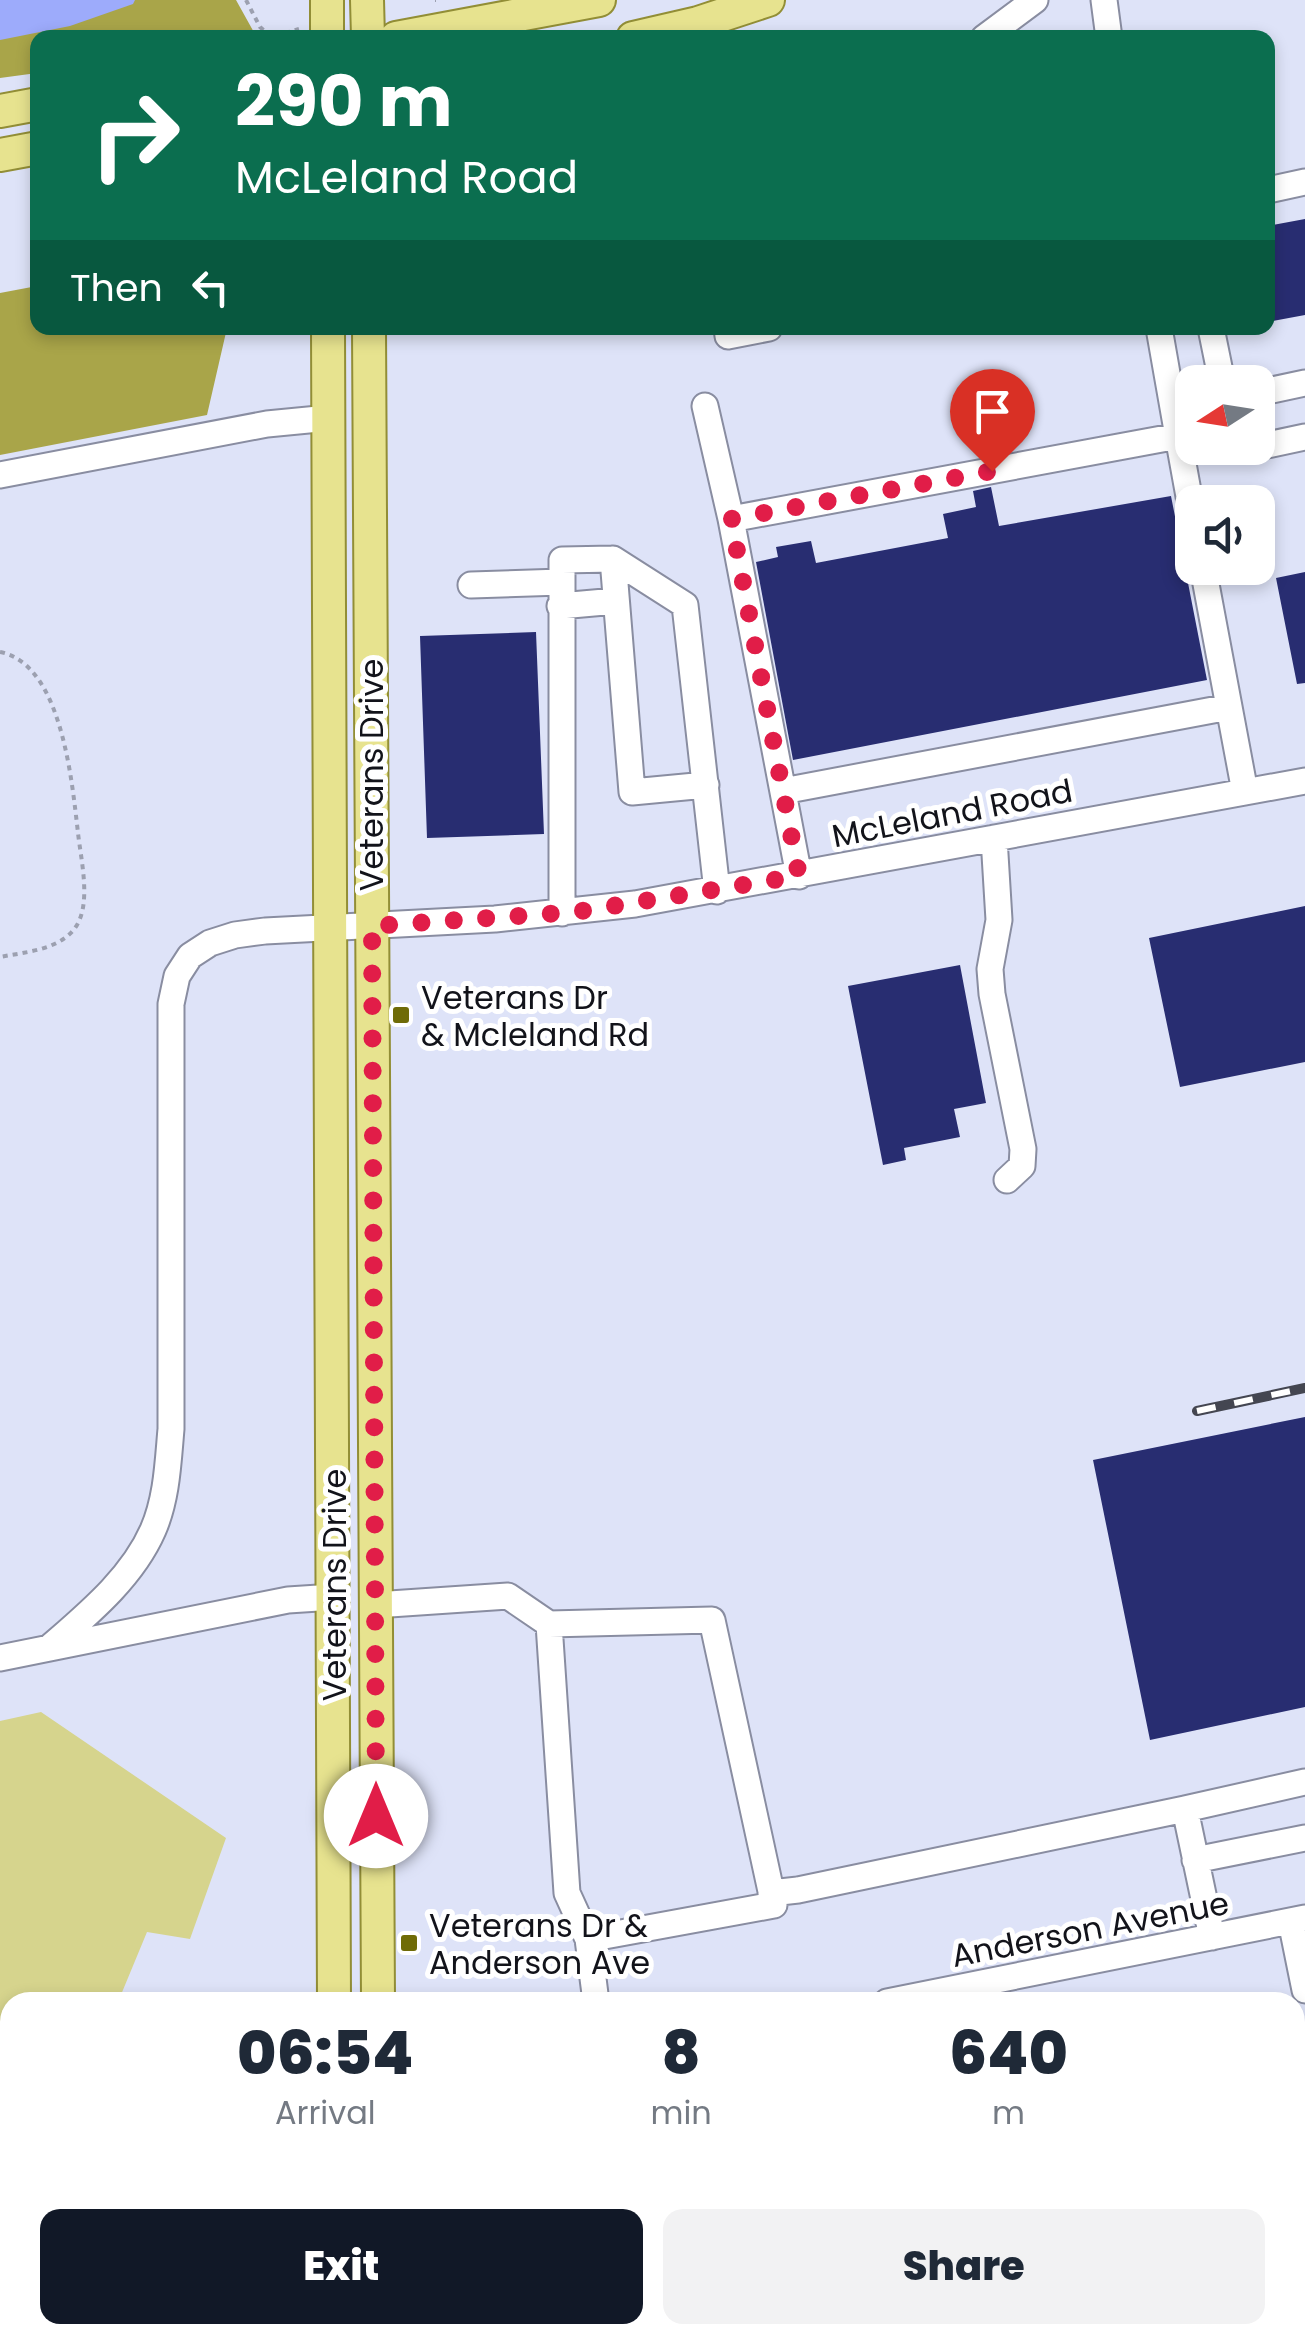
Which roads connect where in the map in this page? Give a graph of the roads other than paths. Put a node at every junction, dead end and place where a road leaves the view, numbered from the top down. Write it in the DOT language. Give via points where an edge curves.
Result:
graph roads {
  1 [pos="327,0"];
  2 [pos="367,0"];
  3 [pos="599,0"];
  4 [pos="768,0"];
  5 [pos="1035,0"];
  6 [pos="1104,0"];
  7 [pos="327,30"];
  8 [pos="368,30"];
  9 [pos="439,30"];
  10 [pos="682,30"];
  11 [pos="995,30"];
  12 [pos="1108,30"];
  13 [pos="30,105"];
  14 [pos="0,111"];
  15 [pos="30,149"];
  16 [pos="0,155"];
  17 [pos="1305,182"];
  18 [pos="1275,188"];
  19 [pos="328,335"];
  20 [pos="369,335"];
  21 [pos="1160,335"];
  22 [pos="1212,335"];
  23 [pos="1219,365"];
  24 [pos="1305,384"];
  25 [pos="1275,390"];
  26 [pos="705,406"];
  27 [pos="328,418"];
  28 [pos="1175,419"];
  29 [pos="1175,437"];
  30 [pos="1305,438"];
  31 [pos="1275,444"];
  32 [pos="0,475"];
  33 [pos="731,519"];
  34 [pos="613,559"];
  35 [pos="471,585"];
  36 [pos="1206,585"];
  37 [pos="561,594"];
  38 [pos="616,601"];
  39 [pos="1229,707"];
  40 [pos="1305,781"];
  41 [pos="706,785"];
  42 [pos="783,791"];
  43 [pos="1245,792"];
  44 [pos="994,838"];
  45 [pos="799,876"];
  46 [pos="717,891"];
  47 [pos="562,913"];
  48 [pos="372,926"];
  49 [pos="332,928"];
  50 [pos="1008,1180"];
  51 [pos="334,1597"];
  52 [pos="375,1605"];
  53 [pos="549,1624"];
  54 [pos="49,1648"];
  55 [pos="0,1658"];
  56 [pos="1305,1782"];
  57 [pos="1185,1809"];
  58 [pos="1305,1838"];
  59 [pos="1195,1860"];
  60 [pos="771,1893"];
  61 [pos="1298,1920"];
  62 [pos="1212,1937"];
  63 [pos="588,1939"];
  64 [pos="1305,1990"];
  65 [pos="334,1992"];
  66 [pos="378,1992"];
  67 [pos="595,1992"];
  68 [pos="937,1992"];
  1 -- 7 [label="main road"];
  2 -- 8 [label="main road"];
  3 -- 9 [label="main road"];
  4 -- 10 [label="main road"];
  5 -- 11 [label="street"];
  6 -- 12 [label="street"];
  13 -- 14 [label="main road"];
  15 -- 16 [label="main road"];
  17 -- 18 [label="street"];
  19 -- 27 [label="main road, Veterans Drive"];
  20 -- 48 [label="main road, Veterans Drive"];
  21 -- 28 [label="street"];
  22 -- 23 [label="street"];
  24 -- 25 [label="street"];
  26 -- 33 [label="street"];
  27 -- 32 [label="street"];
  27 -- 49 [label="main road, Veterans Drive"];
  29 -- 33 [label="street"];
  30 -- 31 [label="street"];
  33 -- 42 [label="street"];
  34 -- 37 [label="street" via="562,560"];
  34 -- 38 [label="street"];
  34 -- 41 [label="street" via="685,605"];
  35 -- 37 [label="street"];
  36 -- 39 [label="street"];
  37 -- 38 [label="street"];
  37 -- 47 [label="street"];
  38 -- 41 [label="street" via="632,792"];
  39 -- 42 [label="street"];
  39 -- 43 [label="street"];
  40 -- 43 [label="street, McLeland Road"];
  41 -- 46 [label="street"];
  42 -- 45 [label="street"];
  43 -- 44 [label="street, McLeland Road"];
  44 -- 45 [label="street, McLeland Road"];
  44 -- 50 [label="street" via="1000,920 992,994 1023,1149 1022,1166"];
  45 -- 46 [label="street, McLeland Road"];
  46 -- 47 [label="street, McLeland Road"];
  47 -- 48 [label="street, McLeland Road"];
  48 -- 49 [label="street, McLeland Road"];
  48 -- 52 [label="main road, Veterans Drive"];
  49 -- 51 [label="main road, Veterans Drive"];
  49 -- 54 [label="street, McLeland Road" via="234,935 190,956 177,976 171,1004 167,1480 154,1528 134,1563"];
  51 -- 54 [label="street" via="288,1600"];
  51 -- 65 [label="main road, Veterans Drive"];
  52 -- 53 [label="street" via="508,1596"];
  52 -- 66 [label="main road, Veterans Drive"];
  53 -- 60 [label="street" via="712,1620"];
  53 -- 63 [label="street" via="567,1893"];
  54 -- 55 [label="street"];
  56 -- 57 [label="street"];
  57 -- 59 [label="street"];
  57 -- 60 [label="street"];
  58 -- 59 [label="street"];
  59 -- 62 [label="street"];
  60 -- 63 [label="street" via="774,1904"];
  61 -- 62 [label="street, Anderson Avenue"];
  61 -- 64 [label="street"];
  62 -- 68 [label="street, Anderson Avenue"];
  63 -- 67 [label="street"];
}
